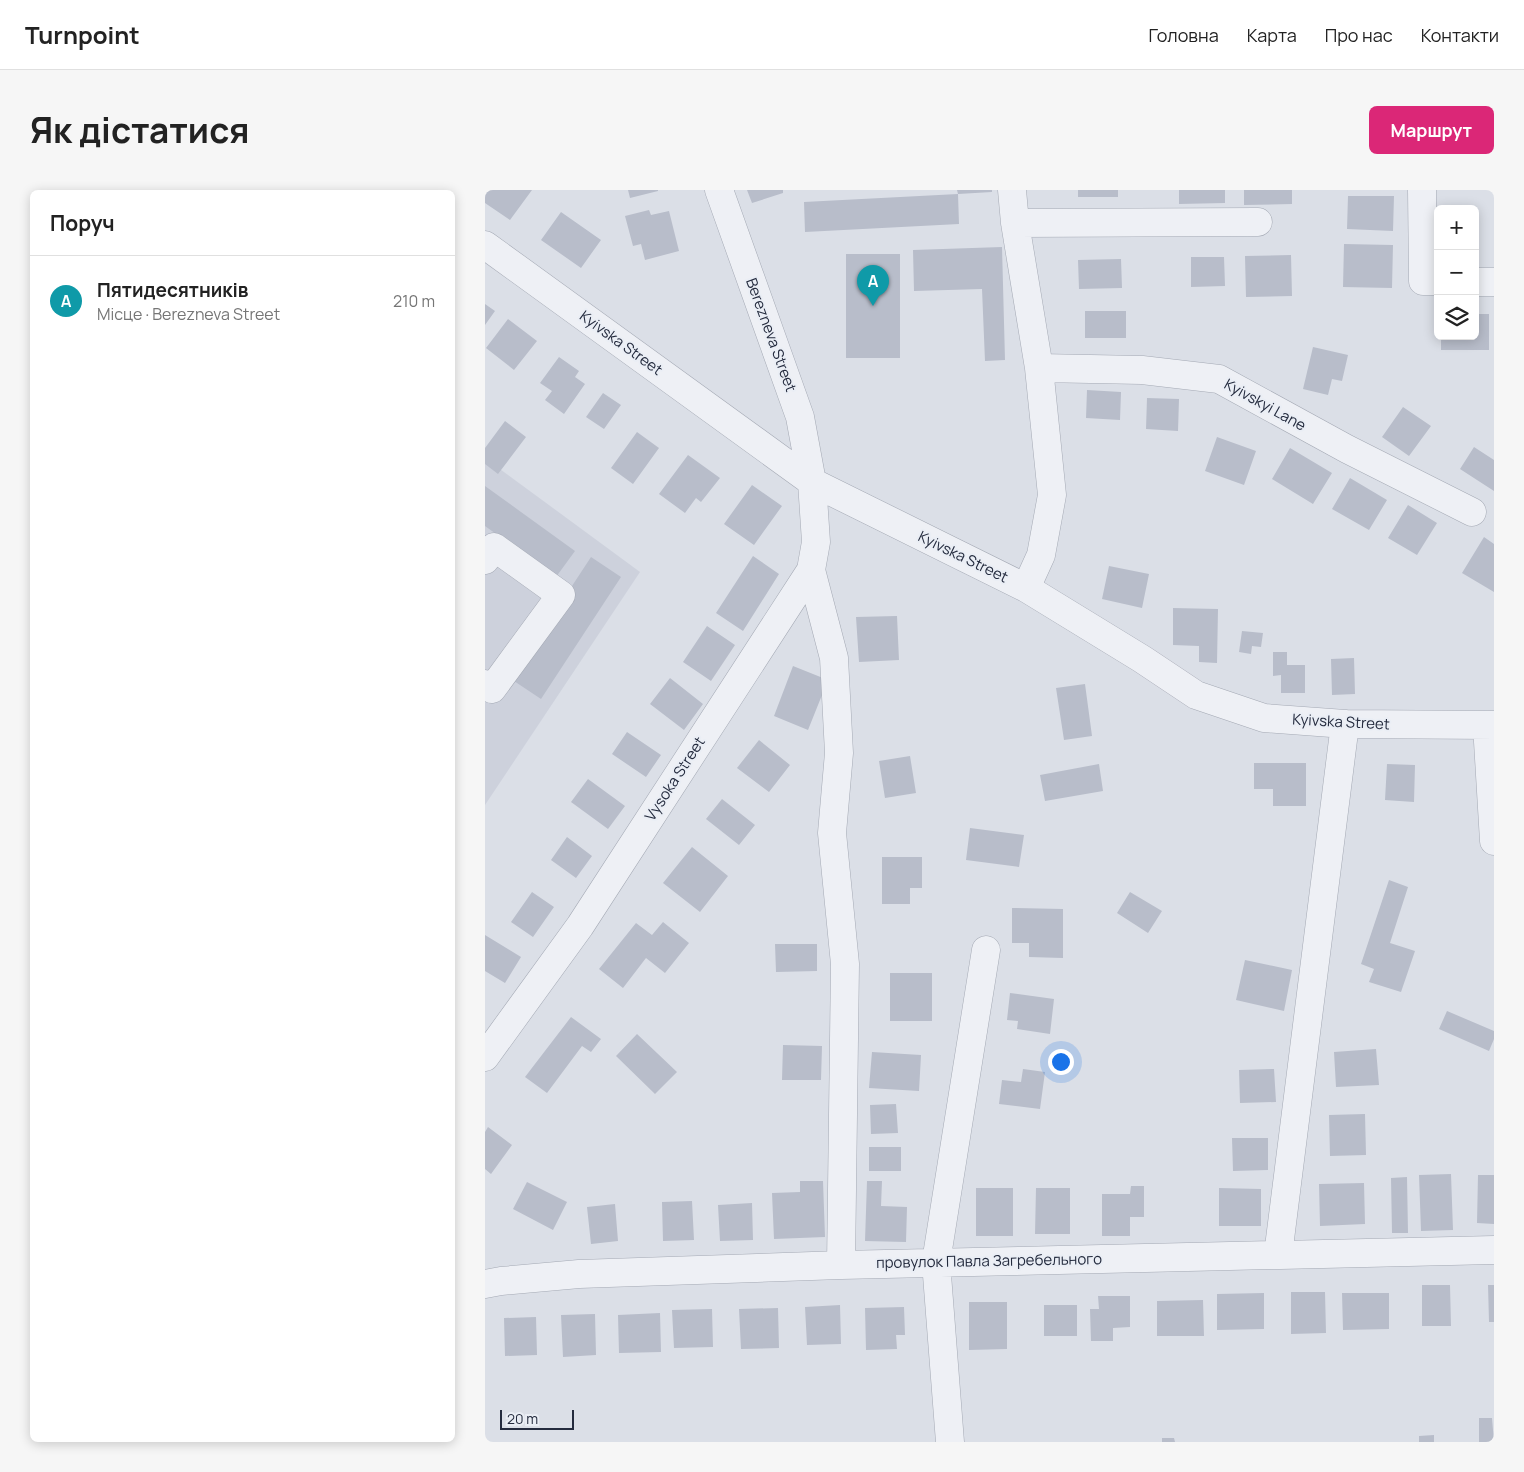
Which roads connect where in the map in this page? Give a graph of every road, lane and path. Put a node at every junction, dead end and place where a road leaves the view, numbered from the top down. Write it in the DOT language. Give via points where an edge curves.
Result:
graph roads {
  1 [pos="719,190"];
  2 [pos="1012,190"];
  3 [pos="1422,190"];
  4 [pos="1258,222"];
  5 [pos="1015,223"];
  6 [pos="485,245"];
  7 [pos="1434,282"];
  8 [pos="1479,282"];
  9 [pos="1494,282"];
  10 [pos="1039,368"];
  11 [pos="812,482"];
  12 [pos="1472,512"];
  13 [pos="485,560"];
  14 [pos="811,570"];
  15 [pos="1026,588"];
  16 [pos="485,684"];
  17 [pos="1345,724"];
  18 [pos="1491,725"];
  19 [pos="1494,840"];
  20 [pos="986,950"];
  21 [pos="485,1057"];
  22 [pos="1494,1250"];
  23 [pos="1278,1255"];
  24 [pos="936,1262"];
  25 [pos="841,1264"];
  26 [pos="485,1284"];
  27 [pos="950,1442"];
  1 -- 11 [label="street, Berezneva Street" via="800,417"];
  2 -- 5 [label="street"];
  3 -- 7 [label="street" via="1423,281"];
  4 -- 5 [label="street"];
  5 -- 10 [label="street"];
  6 -- 11 [label="street, Kyivska Street"];
  8 -- 9 [label="street"];
  10 -- 12 [label="street, Kyivskyi Lane" via="1142,370 1219,379 1347,450"];
  10 -- 15 [label="street" via="1052,496 1041,555"];
  11 -- 14 [label="street, Vysoka Street" via="817,542"];
  11 -- 15 [label="street, Kyivska Street"];
  13 -- 16 [label="street" via="495,546 561,595 492,689"];
  14 -- 21 [label="street, Vysoka Street" via="580,926"];
  14 -- 25 [label="street" via="834,658 839,753 832,833 845,964"];
  15 -- 17 [label="street, Kyivska Street" via="1197,695 1264,718"];
  17 -- 18 [label="street, Kyivska Street"];
  17 -- 23 [label="street"];
  18 -- 19 [label="street"];
  20 -- 24 [label="street"];
  22 -- 23 [label="street, провулок Павла Загребельного"];
  23 -- 24 [label="street, провулок Павла Загребельного"];
  24 -- 25 [label="street, провулок Павла Загребельного"];
  24 -- 27 [label="street"];
  25 -- 26 [label="street, провулок Павла Загребельного" via="579,1274"];
}
